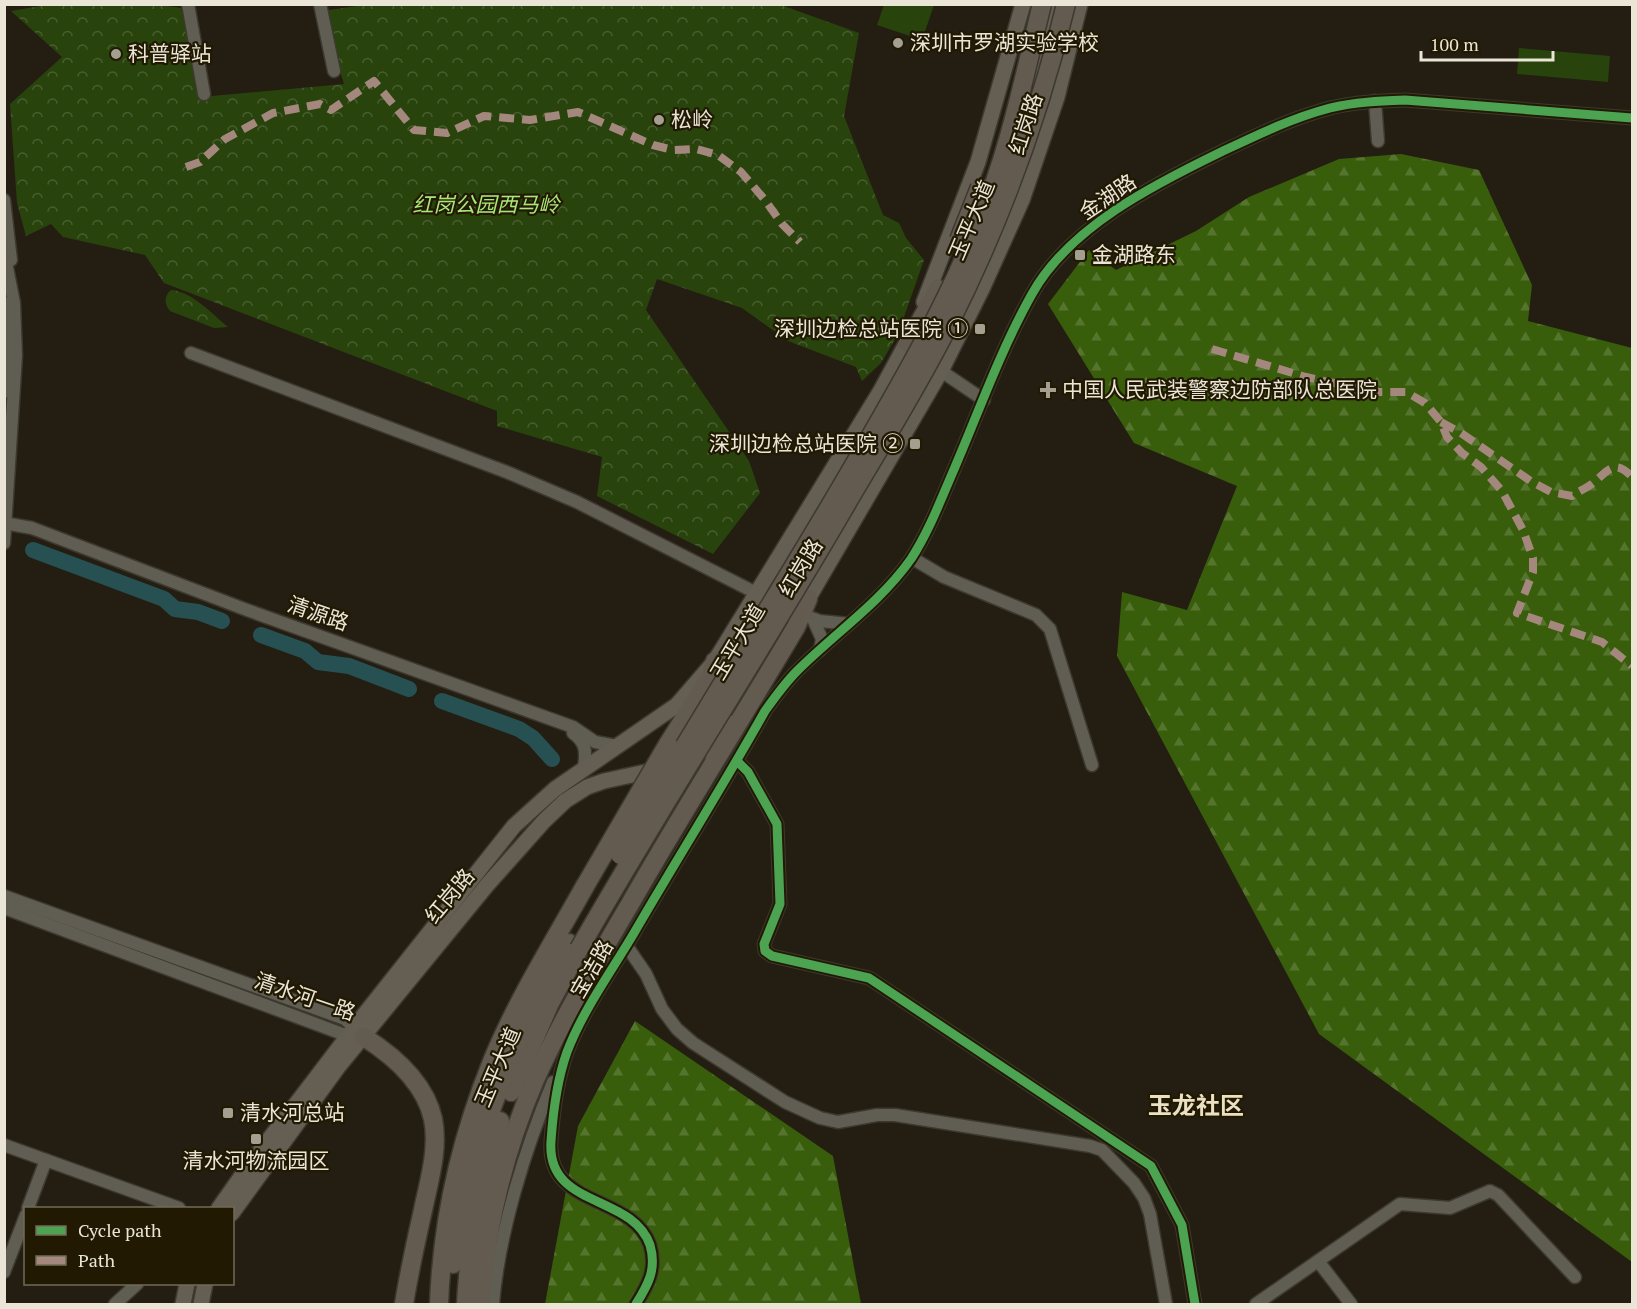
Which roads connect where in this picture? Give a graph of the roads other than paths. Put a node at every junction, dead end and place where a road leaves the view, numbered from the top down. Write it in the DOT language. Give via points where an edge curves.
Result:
graph roads {
  1 [pos="188,4"];
  2 [pos="320,4"];
  3 [pos="1023,4"];
  4 [pos="1034,4"];
  5 [pos="1042,4"];
  6 [pos="1053,4"];
  7 [pos="1066,4"];
  8 [pos="1080,4"];
  9 [pos="334,71"];
  10 [pos="1034,76"];
  11 [pos="1003,78"];
  12 [pos="204,94"];
  13 [pos="1058,97"];
  14 [pos="1375,101"];
  15 [pos="1632,118"];
  16 [pos="1377,141"];
  17 [pos="4,200"];
  18 [pos="4,252"];
  19 [pos="12,289"];
  20 [pos="8,303"];
  21 [pos="908,343"];
  22 [pos="191,353"];
  23 [pos="940,371"];
  24 [pos="4,392"];
  25 [pos="984,400"];
  26 [pos="5,526"];
  27 [pos="4,543"];
  28 [pos="912,558"];
  29 [pos="756,594"];
  30 [pos="806,612"];
  31 [pos="849,624"];
  32 [pos="820,650"];
  33 [pos="715,661"];
  34 [pos="617,746"];
  35 [pos="737,761"];
  36 [pos="1092,765"];
  37 [pos="584,768"];
  38 [pos="4,896"];
  39 [pos="4,908"];
  40 [pos="626,945"];
  41 [pos="574,946"];
  42 [pos="355,1033"];
  43 [pos="566,1054"];
  44 [pos="4,1145"];
  45 [pos="46,1160"];
  46 [pos="29,1207"];
  47 [pos="174,1207"];
  48 [pos="220,1207"];
  49 [pos="234,1210"];
  50 [pos="24,1220"];
  51 [pos="1318,1261"];
  52 [pos="4,1272"];
  53 [pos="1575,1277"];
  54 [pos="136,1285"];
  55 [pos="187,1285"];
  56 [pos="205,1285"];
  57 [pos="115,1305"];
  58 [pos="183,1305"];
  59 [pos="201,1305"];
  60 [pos="404,1305"];
  61 [pos="439,1305"];
  62 [pos="450,1305"];
  63 [pos="466,1305"];
  64 [pos="480,1305"];
  65 [pos="493,1305"];
  66 [pos="636,1305"];
  67 [pos="1166,1305"];
  68 [pos="1195,1305"];
  69 [pos="1256,1305"];
  70 [pos="1351,1305"];
  1 -- 12 [label="street"];
  2 -- 9 [label="street"];
  3 -- 11 [label="main road, 红岗路"];
  4 -- 21 [label="highway, bridge" via="982,182 938,289"];
  5 -- 41 [label="highway, 玉平大道, bridge" via="996,178 937,317 812,537 655,795"];
  6 -- 10 [label="main road"];
  7 -- 41 [label="highway, 玉平大道, bridge" via="1019,166 947,329 824,542"];
  8 -- 13 [label="main road, 红岗路"];
  10 -- 11 [label="main road"];
  10 -- 13 [label="main road" via="1052,87"];
  11 -- 21 [label="main road, 红岗路" via="978,162"];
  13 -- 23 [label="main road, 红岗路" via="1022,200"];
  14 -- 15 [label="street, 金湖路"];
  14 -- 16 [label="street"];
  14 -- 25 [label="street, 金湖路" via="1331,108 1279,125 1192,166 1103,220 1063,253 1033,291"];
  17 -- 19 [label="street"];
  18 -- 19 [label="street"];
  19 -- 20 [label="street"];
  20 -- 24 [label="street"];
  20 -- 26 [label="street" via="16,355"];
  21 -- 29 [label="main road, 红岗路"];
  22 -- 29 [label="street" via="582,504"];
  23 -- 25 [label="street"];
  23 -- 30 [label="main road, 红岗路"];
  25 -- 28 [label="street, 金湖路"];
  26 -- 27 [label="street"];
  26 -- 34 [label="street, 清源路" via="32,528 573,727 595,742"];
  26 -- 37 [label="street, 清源路" via="570,731 580,738 586,753"];
  28 -- 31 [label="street, 金湖路"];
  28 -- 36 [label="street" via="944,577 1044,621 1050,629"];
  29 -- 30 [label="street"];
  29 -- 33 [label="main road, 红岗路"];
  30 -- 31 [label="street" via="828,623"];
  30 -- 32 [label="street" via="822,639"];
  30 -- 42 [label="main road, 红岗路" via="716,741 676,766 587,787 555,809"];
  30 -- 64 [label="highway" via="648,871 544,1060 506,1164"];
  31 -- 32 [label="street, 金湖路"];
  32 -- 35 [label="street, 宝洁路" via="782,687"];
  33 -- 34 [label="main road, 红岗路" via="677,705"];
  33 -- 61 [label="highway, bridge" via="711,676 527,988 491,1064 468,1128 448,1206"];
  34 -- 37 [label="main road, 红岗路"];
  35 -- 40 [label="street, 宝洁路"];
  35 -- 68 [label="street" via="748,772 777,824 780,904 764,944 765,951 772,956 869,978 1151,1166 1182,1225"];
  37 -- 42 [label="main road, 红岗路" via="514,826"];
  38 -- 42 [label="street, 清水河一路" via="345,1019"];
  39 -- 42 [label="street, 清水河一路"];
  40 -- 43 [label="street, 宝洁路"];
  40 -- 67 [label="street" via="646,974 667,1017 684,1036 784,1102 820,1118 838,1122 895,1115 1102,1150 1144,1198"];
  41 -- 62 [label="highway, 玉平大道" via="526,1023 497,1094 462,1212"];
  41 -- 63 [label="highway, 玉平大道" via="502,1112 481,1185"];
  42 -- 48 [label="main road, 红岗路"];
  42 -- 49 [label="main road, 红岗路" via="343,1060"];
  42 -- 60 [label="highway" via="390,1055 412,1078 432,1118 433,1158"];
  43 -- 65 [label="street" via="545,1101 518,1181"];
  43 -- 66 [label="street, 宝洁路" via="556,1096 553,1164 574,1190 632,1219 645,1234 652,1252 652,1269"];
  44 -- 45 [label="street"];
  45 -- 46 [label="street"];
  45 -- 47 [label="street"];
  50 -- 52 [label="street"];
  51 -- 53 [label="street" via="1400,1204 1450,1208 1490,1191"];
  51 -- 69 [label="street"];
  51 -- 70 [label="street"];
  54 -- 57 [label="street"];
  55 -- 58 [label="main road"];
  56 -- 59 [label="main road"];
}
